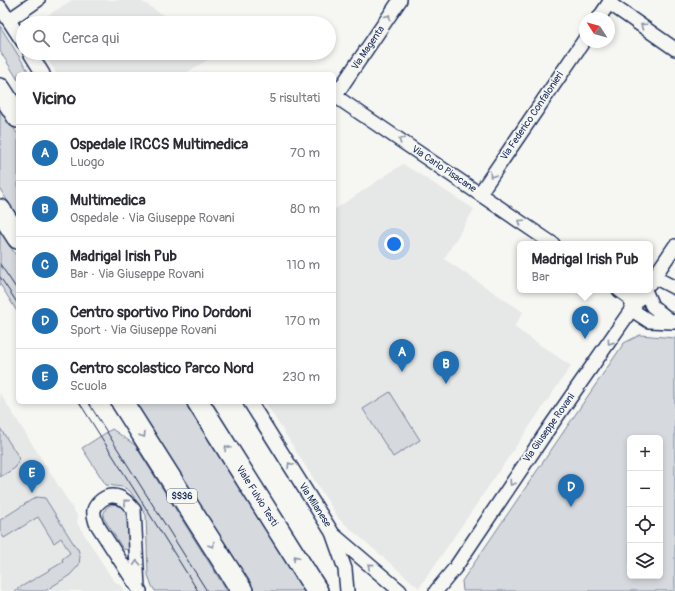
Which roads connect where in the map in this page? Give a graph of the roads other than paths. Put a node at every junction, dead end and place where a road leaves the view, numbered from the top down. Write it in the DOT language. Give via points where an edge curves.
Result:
graph roads {
  1 [pos="38,0"];
  2 [pos="400,0"];
  3 [pos="610,1"];
  4 [pos="0,7"];
  5 [pos="603,12"];
  6 [pos="9,20"];
  7 [pos="16,31"];
  8 [pos="579,48"];
  9 [pos="675,49"];
  10 [pos="34,60"];
  11 [pos="42,72"];
  12 [pos="0,89"];
  13 [pos="336,95"];
  14 [pos="336,97"];
  15 [pos="16,114"];
  16 [pos="480,193"];
  17 [pos="0,210"];
  18 [pos="16,235"];
  19 [pos="549,241"];
  20 [pos="675,246"];
  21 [pos="653,279"];
  22 [pos="653,280"];
  23 [pos="675,288"];
  24 [pos="623,293"];
  25 [pos="643,293"];
  26 [pos="646,293"];
  27 [pos="632,310"];
  28 [pos="673,322"];
  29 [pos="123,404"];
  30 [pos="199,404"];
  31 [pos="251,404"];
  32 [pos="333,534"];
  33 [pos="455,568"];
  34 [pos="139,589"];
  35 [pos="242,591"];
  36 [pos="317,591"];
  37 [pos="347,591"];
  38 [pos="400,591"];
  39 [pos="436,591"];
  40 [pos="449,591"];
  1 -- 6 [label="street"];
  13 -- 2 [label="street, Via Magenta, one-way"];
  3 -- 5 [label="street"];
  9 -- 3 [label="street, one-way"];
  4 -- 6 [label="street"];
  6 -- 7 [label="street"];
  8 -- 16 [label="street, Via Federico Confalonieri, one-way"];
  10 -- 11 [label="street"];
  12 -- 15 [label="main road"];
  16 -- 14 [label="street, Via Carlo Pisacane, one-way"];
  19 -- 16 [label="street, Via Carlo Pisacane, one-way"];
  17 -- 18 [label="main road"];
  20 -- 21 [label="street"];
  22 -- 23 [label="street"];
  24 -- 27 [label="street" via="630,298"];
  25 -- 27 [label="street, Via Giuseppe Rovani"];
  26 -- 28 [label="street" via="652,306"];
  27 -- 28 [label="street" via="649,321"];
  27 -- 33 [label="street, Via Giuseppe Rovani, one-way"];
  29 -- 35 [label="main road, SS36, one-way"];
  36 -- 30 [label="main road, Viale Fulvio Testi, one-way"];
  32 -- 31 [label="street, Via Milanese, one-way"];
  32 -- 37 [label="street" via="345,569"];
  38 -- 32 [label="street, Via Milanese, one-way"];
  33 -- 39 [label="street, Via Giuseppe Rovani"];
  33 -- 40 [label="street, Via Giuseppe Rovani"];
  34 -- 34 [label="street, one-way" via="134,510 122,498 112,495 101,500 94,510 94,517"];
}
